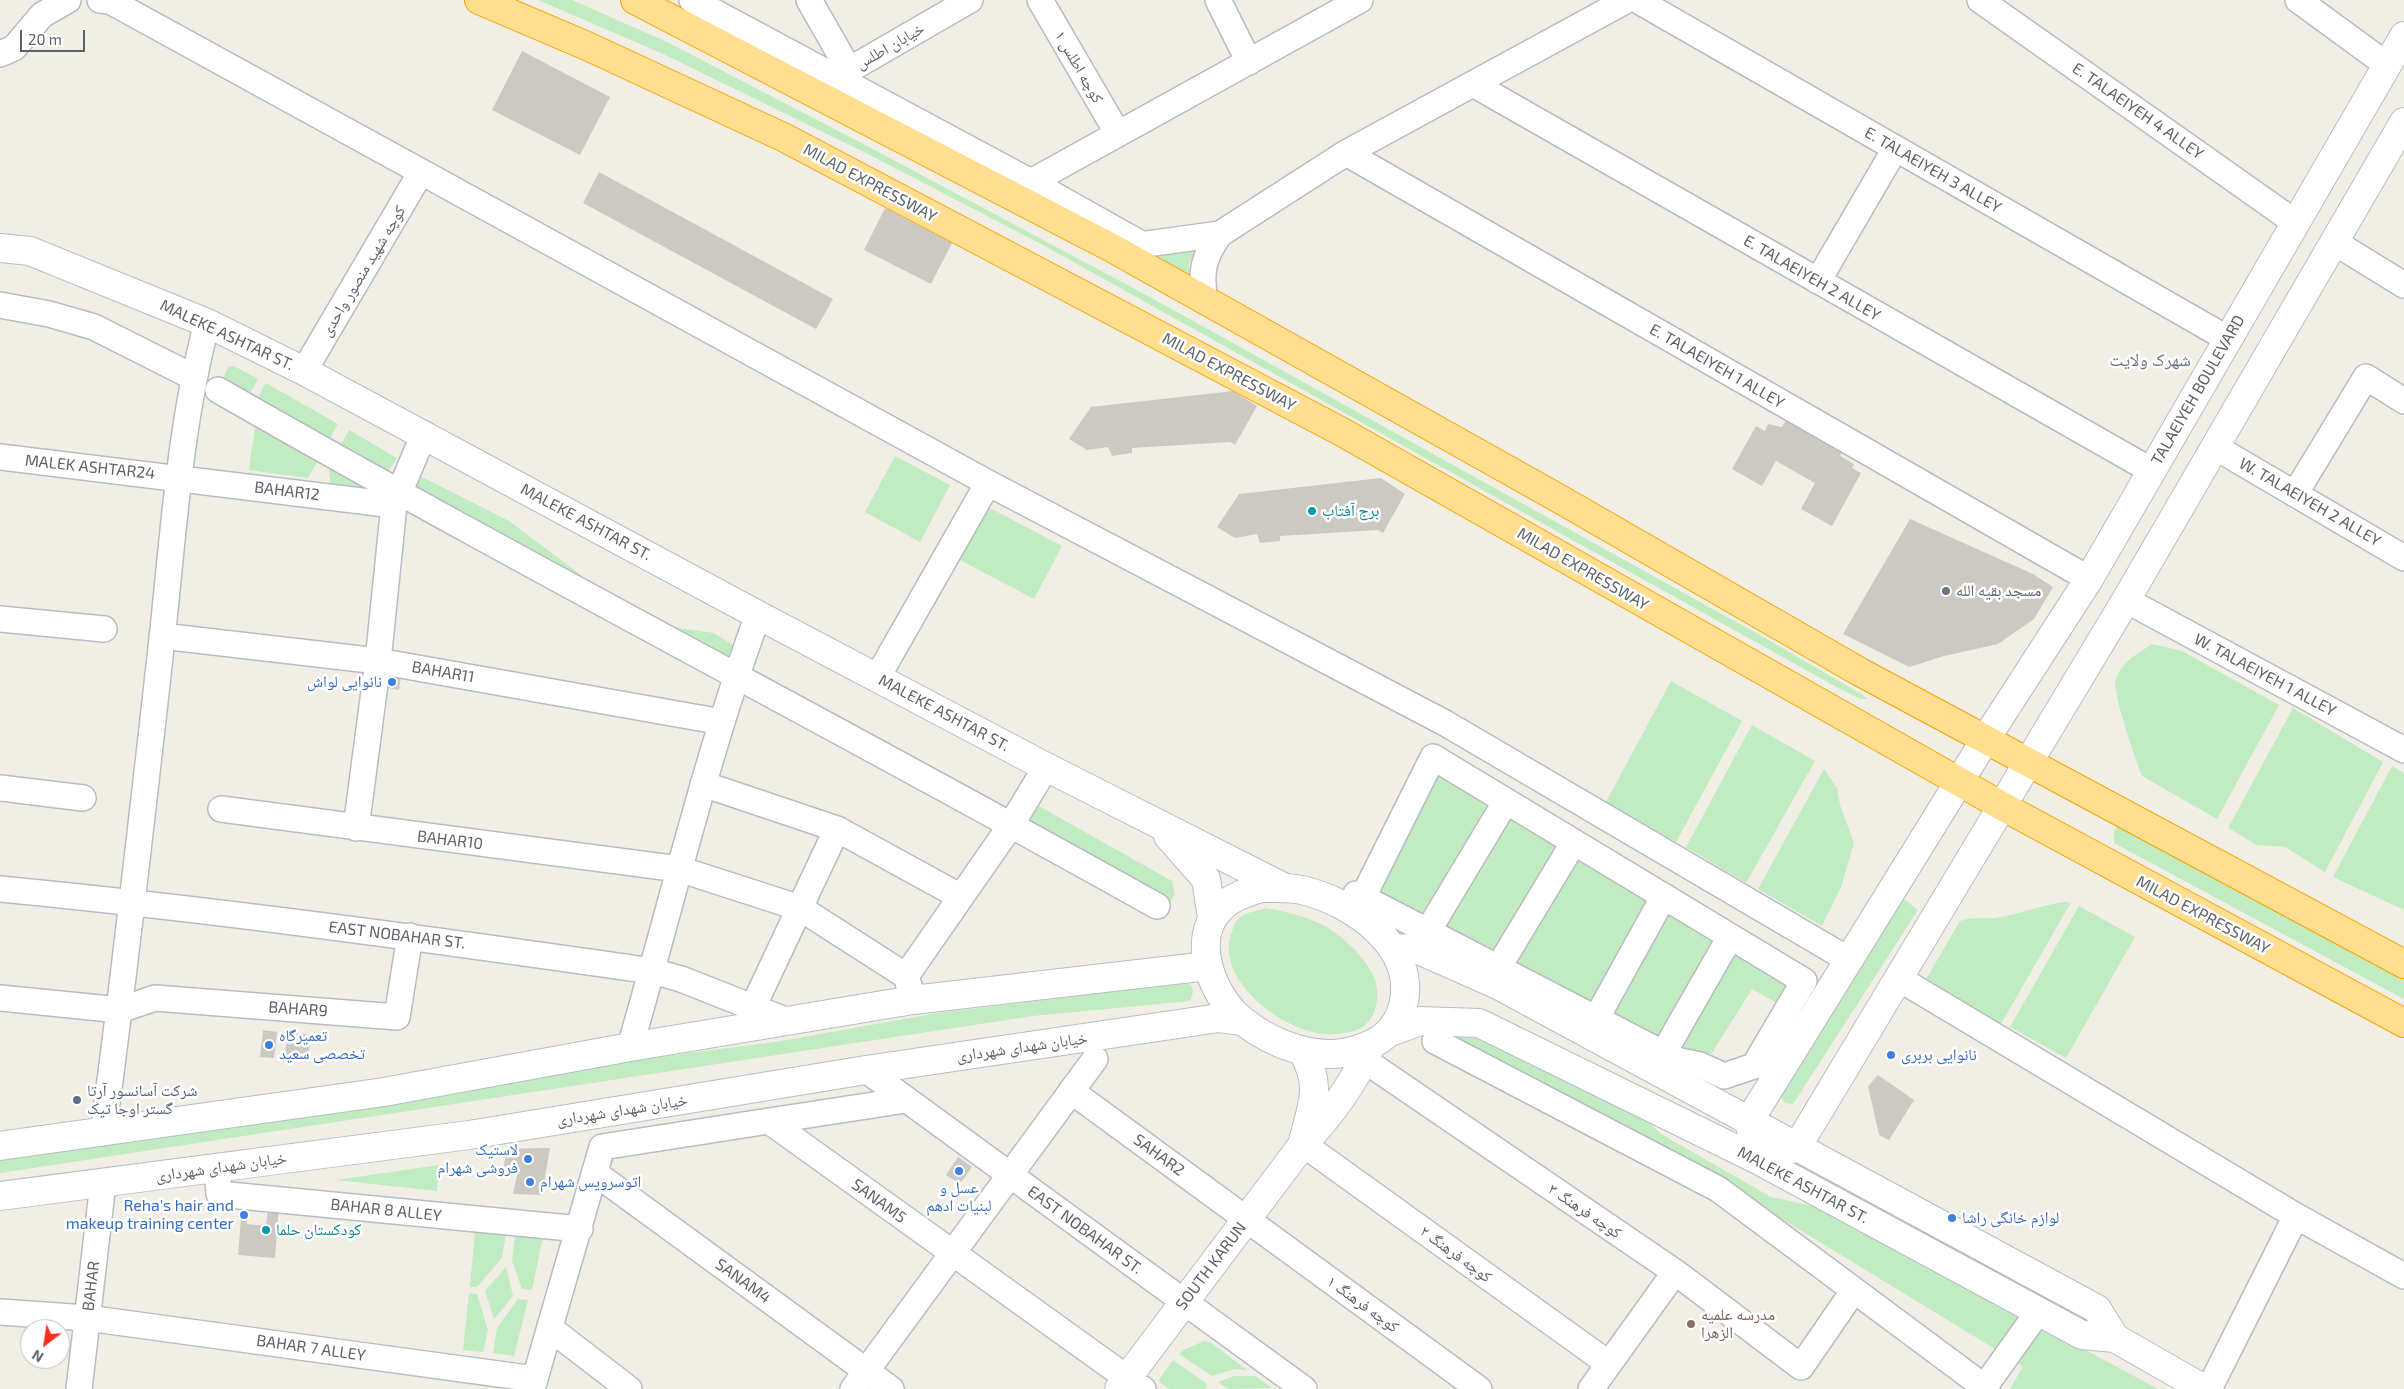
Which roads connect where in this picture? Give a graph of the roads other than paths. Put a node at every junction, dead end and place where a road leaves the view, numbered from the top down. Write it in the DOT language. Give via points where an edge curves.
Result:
graph roads {
  1 [pos="68,0"];
  2 [pos="100,0"];
  3 [pos="479,0"];
  4 [pos="635,0"];
  5 [pos="692,0"];
  6 [pos="809,0"];
  7 [pos="970,0"];
  8 [pos="1040,0"];
  9 [pos="1218,0"];
  10 [pos="1360,0"];
  11 [pos="1627,0"];
  12 [pos="1637,0"];
  13 [pos="1980,0"];
  14 [pos="2298,0"];
  15 [pos="2404,36"];
  16 [pos="0,54"];
  17 [pos="1249,62"];
  18 [pos="2387,65"];
  19 [pos="842,74"];
  20 [pos="1473,84"];
  21 [pos="811,92"];
  22 [pos="2404,122"];
  23 [pos="1118,134"];
  24 [pos="1895,149"];
  25 [pos="1346,153"];
  26 [pos="422,172"];
  27 [pos="1031,182"];
  28 [pos="2296,223"];
  29 [pos="1220,234"];
  30 [pos="2334,242"];
  31 [pos="1141,244"];
  32 [pos="0,248"];
  33 [pos="1112,248"];
  34 [pos="1818,281"];
  35 [pos="2404,285"];
  36 [pos="1205,301"];
  37 [pos="0,305"];
  38 [pos="207,323"];
  39 [pos="2228,338"];
  40 [pos="304,371"];
  41 [pos="193,377"];
  42 [pos="218,390"];
  43 [pos="2404,401"];
  44 [pos="424,434"];
  45 [pos="2215,447"];
  46 [pos="0,457"];
  47 [pos="2152,471"];
  48 [pos="179,478"];
  49 [pos="988,483"];
  50 [pos="2295,494"];
  51 [pos="396,499"];
  52 [pos="2404,558"];
  53 [pos="2089,580"];
  54 [pos="2126,600"];
  55 [pos="758,615"];
  56 [pos="0,619"];
  57 [pos="104,629"];
  58 [pos="162,636"];
  59 [pos="378,661"];
  60 [pos="736,675"];
  61 [pos="877,678"];
  62 [pos="722,722"];
  63 [pos="1445,723"];
  64 [pos="1985,740"];
  65 [pos="2404,750"];
  66 [pos="2028,763"];
  67 [pos="1046,767"];
  68 [pos="1959,782"];
  69 [pos="703,784"];
  70 [pos="0,788"];
  71 [pos="83,798"];
  72 [pos="1506,801"];
  73 [pos="2002,806"];
  74 [pos="221,809"];
  75 [pos="1012,825"];
  76 [pos="1160,827"];
  77 [pos="356,828"];
  78 [pos="837,830"];
  79 [pos="1574,842"];
  80 [pos="679,869"];
  81 [pos="1285,888"];
  82 [pos="0,889"];
  83 [pos="1664,896"];
  84 [pos="961,897"];
  85 [pos="1356,900"];
  86 [pos="133,902"];
  87 [pos="1157,906"];
  88 [pos="800,908"];
  89 [pos="1212,918"];
  90 [pos="1428,931"];
  91 [pos="410,936"];
  92 [pos="1730,937"];
  93 [pos="1394,949"];
  94 [pos="1848,960"];
  95 [pos="2404,964"];
  96 [pos="1208,966"];
  97 [pos="1498,968"];
  98 [pos="652,971"];
  99 [pos="1898,978"];
  100 [pos="910,988"];
  101 [pos="0,998"];
  102 [pos="753,1007"];
  103 [pos="120,1010"];
  104 [pos="1596,1019"];
  105 [pos="785,1020"];
  106 [pos="1242,1021"];
  107 [pos="2404,1023"];
  108 [pos="1434,1041"];
  109 [pos="1375,1046"];
  110 [pos="630,1047"];
  111 [pos="1302,1050"];
  112 [pos="1663,1054"];
  113 [pos="1095,1058"];
  114 [pos="866,1070"];
  115 [pos="1071,1092"];
  116 [pos="906,1100"];
  117 [pos="768,1121"];
  118 [pos="1749,1121"];
  119 [pos="103,1134"];
  120 [pos="1303,1144"];
  121 [pos="0,1146"];
  122 [pos="1797,1147"];
  123 [pos="1758,1160"];
  124 [pos="217,1168"];
  125 [pos="595,1173"];
  126 [pos="1010,1175"];
  127 [pos="103,1183"];
  128 [pos="0,1196"];
  129 [pos="2296,1216"];
  130 [pos="1247,1219"];
  131 [pos="580,1229"];
  132 [pos="952,1253"];
  133 [pos="1675,1272"];
  134 [pos="2404,1276"];
  135 [pos="1854,1290"];
  136 [pos="1184,1302"];
  137 [pos="0,1312"];
  138 [pos="2038,1312"];
  139 [pos="87,1318"];
  140 [pos="551,1329"];
  141 [pos="2115,1338"];
  142 [pos="1609,1364"];
  143 [pos="859,1380"];
  144 [pos="534,1384"];
  145 [pos="1133,1386"];
  146 [pos="1985,1388"];
  147 [pos="79,1389"];
  148 [pos="629,1389"];
  149 [pos="891,1389"];
  150 [pos="1304,1389"];
  151 [pos="1479,1389"];
  152 [pos="1591,1389"];
  153 [pos="2204,1389"];
  154 [pos="2209,1389"];
  1 -- 16 [label="street" via="42,15 14,48"];
  2 -- 26 [label="street" via="110,1"];
  3 -- 68 [label="highway, MILAD EXPRESSWAY" via="785,138 1333,427"];
  4 -- 21 [label="highway"];
  5 -- 19 [label="street"];
  6 -- 19 [label="street"];
  7 -- 19 [label="street, خیابان اطلس"];
  8 -- 23 [label="street, کوچه اطلس ۱"];
  9 -- 17 [label="street"];
  10 -- 17 [label="street"];
  11 -- 20 [label="street"];
  12 -- 24 [label="street, E. TALAEIYEH 3 ALLEY"];
  13 -- 28 [label="street, E. TALAEIYEH 4 ALLEY"];
  14 -- 18 [label="street"];
  15 -- 18 [label="main road, TALAEIYEH BOULEVARD"];
  17 -- 23 [label="street"];
  18 -- 28 [label="main road, TALAEIYEH BOULEVARD"];
  19 -- 21 [label="street, خیابان اطلس"];
  19 -- 27 [label="street"];
  20 -- 25 [label="street"];
  20 -- 34 [label="street, E. TALAEIYEH 2 ALLEY"];
  21 -- 33 [label="highway"];
  22 -- 30 [label="main road"];
  23 -- 27 [label="street"];
  24 -- 34 [label="street"];
  24 -- 39 [label="street, E. TALAEIYEH 3 ALLEY"];
  25 -- 29 [label="street"];
  25 -- 53 [label="street, E. TALAEIYEH 1 ALLEY"];
  26 -- 40 [label="street, کوچه شهید منصور واحدی"];
  26 -- 49 [label="street"];
  27 -- 31 [label="street"];
  28 -- 39 [label="main road, TALAEIYEH BOULEVARD"];
  29 -- 31 [label="street"];
  29 -- 36 [label="street" via="1208,251 1204,265 1202,285"];
  30 -- 35 [label="street"];
  30 -- 45 [label="main road"];
  31 -- 33 [label="street"];
  32 -- 38 [label="main road, MALEKE ASHTAR ST." via="30,251"];
  33 -- 36 [label="highway"];
  34 -- 47 [label="street, E. TALAEIYEH 2 ALLEY"];
  36 -- 64 [label="highway"];
  37 -- 41 [label="street" via="94,327"];
  38 -- 40 [label="main road, MALEKE ASHTAR ST."];
  38 -- 41 [label="street"];
  39 -- 47 [label="main road, TALAEIYEH BOULEVARD"];
  40 -- 44 [label="main road, MALEKE ASHTAR ST."];
  41 -- 48 [label="street"];
  42 -- 51 [label="street"];
  43 -- 50 [label="street" via="2366,377"];
  44 -- 51 [label="street"];
  44 -- 55 [label="main road, MALEKE ASHTAR ST."];
  45 -- 50 [label="street, W. TALAEIYEH 2 ALLEY"];
  45 -- 54 [label="main road"];
  46 -- 48 [label="street, MALEK ASHTAR24"];
  47 -- 53 [label="main road, TALAEIYEH BOULEVARD"];
  48 -- 51 [label="street, BAHAR12"];
  48 -- 58 [label="street"];
  49 -- 61 [label="street"];
  49 -- 63 [label="street"];
  50 -- 52 [label="street, W. TALAEIYEH 2 ALLEY"];
  51 -- 59 [label="street"];
  51 -- 60 [label="street"];
  53 -- 64 [label="main road, TALAEIYEH BOULEVARD"];
  54 -- 65 [label="street, W. TALAEIYEH 1 ALLEY"];
  54 -- 66 [label="main road"];
  55 -- 60 [label="street"];
  55 -- 61 [label="main road, MALEKE ASHTAR ST."];
  56 -- 57 [label="street"];
  58 -- 59 [label="street, BAHAR11"];
  58 -- 86 [label="street"];
  59 -- 62 [label="street, BAHAR11"];
  59 -- 77 [label="street"];
  60 -- 62 [label="street"];
  60 -- 75 [label="street"];
  61 -- 67 [label="main road, MALEKE ASHTAR ST."];
  62 -- 69 [label="street"];
  63 -- 85 [label="street"];
  63 -- 94 [label="street"];
  64 -- 66 [label="highway"];
  64 -- 68 [label="main road, TALAEIYEH BOULEVARD"];
  66 -- 73 [label="main road"];
  66 -- 95 [label="highway"];
  67 -- 75 [label="street"];
  67 -- 76 [label="main road, MALEKE ASHTAR ST."];
  68 -- 73 [label="highway, MILAD EXPRESSWAY"];
  68 -- 94 [label="main road, TALAEIYEH BOULEVARD"];
  69 -- 78 [label="street"];
  69 -- 80 [label="street"];
  70 -- 71 [label="street"];
  72 -- 79 [label="street"];
  72 -- 85 [label="street" via="1433,757"];
  72 -- 90 [label="street"];
  73 -- 99 [label="main road"];
  73 -- 107 [label="highway, MILAD EXPRESSWAY"];
  74 -- 77 [label="street, BAHAR10"];
  75 -- 84 [label="street"];
  75 -- 87 [label="street"];
  76 -- 81 [label="main road, MALEKE ASHTAR ST."];
  76 -- 89 [label="main road, MALEKE ASHTAR ST." via="1206,879"];
  77 -- 80 [label="street, BAHAR10"];
  78 -- 84 [label="street"];
  78 -- 88 [label="street"];
  79 -- 83 [label="street"];
  79 -- 97 [label="street"];
  80 -- 88 [label="street, BAHAR10"];
  80 -- 98 [label="street"];
  81 -- 85 [label="main road"];
  81 -- 89 [label="main road" via="1261,888 1244,893"];
  82 -- 86 [label="street, EAST NOBAHAR ST."];
  83 -- 92 [label="street"];
  83 -- 104 [label="street"];
  84 -- 100 [label="street"];
  85 -- 90 [label="street"];
  85 -- 93 [label="main road" via="1366,920"];
  86 -- 91 [label="street, EAST NOBAHAR ST."];
  86 -- 103 [label="street"];
  88 -- 100 [label="street, BAHAR10"];
  88 -- 102 [label="street"];
  89 -- 96 [label="main road" via="1205,943"];
  90 -- 97 [label="street"];
  91 -- 98 [label="street, EAST NOBAHAR ST."];
  91 -- 103 [label="street, BAHAR9" via="397,1017 155,998"];
  92 -- 112 [label="street"];
  92 -- 112 [label="street" via="1804,981 1754,1066 1724,1076"];
  93 -- 109 [label="main road, SOUTH KARUN" via="1402,970 1405,996 1400,1018"];
  93 -- 118 [label="main road" via="1414,948 1498,986"];
  94 -- 118 [label="main road, TALAEIYEH BOULEVARD"];
  96 -- 100 [label="main road"];
  96 -- 106 [label="main road" via="1220,994"];
  97 -- 104 [label="street"];
  98 -- 102 [label="street, EAST NOBAHAR ST." via="682,978"];
  98 -- 110 [label="street"];
  99 -- 122 [label="main road"];
  99 -- 129 [label="street"];
  100 -- 105 [label="main road"];
  101 -- 103 [label="street"];
  102 -- 105 [label="street, EAST NOBAHAR ST."];
  103 -- 119 [label="street"];
  104 -- 112 [label="street"];
  105 -- 110 [label="main road"];
  106 -- 111 [label="main road, MALEKE ASHTAR ST."];
  106 -- 114 [label="main road, خیابان شهدای شهرداری" via="1219,1018"];
  108 -- 135 [label="street" via="1718,1189"];
  109 -- 111 [label="main road, MALEKE ASHTAR ST." via="1335,1054"];
  109 -- 120 [label="main road, SOUTH KARUN" via="1324,1122"];
  109 -- 123 [label="main road, MALEKE ASHTAR ST." via="1420,1021 1479,1023"];
  109 -- 133 [label="street, کوچه فرهنگ ۳"];
  110 -- 119 [label="main road" via="384,1092"];
  111 -- 120 [label="main road" via="1315,1081"];
  113 -- 115 [label="street"];
  114 -- 116 [label="street, EAST NOBAHAR ST."];
  114 -- 124 [label="main road, خیابان شهدای شهرداری" via="469,1134"];
  115 -- 126 [label="street"];
  115 -- 130 [label="street, SAHAR2"];
  116 -- 117 [label="street"];
  116 -- 126 [label="street, EAST NOBAHAR ST."];
  117 -- 125 [label="street" via="602,1147"];
  117 -- 132 [label="street, SANAM5"];
  118 -- 122 [label="main road"];
  118 -- 123 [label="main road"];
  119 -- 121 [label="main road"];
  120 -- 130 [label="main road, SOUTH KARUN"];
  120 -- 142 [label="street, کوچه فرهنگ ۲"];
  122 -- 123 [label="main road"];
  122 -- 141 [label="main road" via="2097,1309"];
  123 -- 138 [label="main road, MALEKE ASHTAR ST."];
  124 -- 127 [label="main road, خیابان شهدای شهرداری"];
  124 -- 131 [label="street, BAHAR 8 ALLEY" via="219,1194"];
  125 -- 131 [label="street"];
  125 -- 143 [label="street, SANAM4"];
  126 -- 132 [label="street"];
  126 -- 136 [label="street, EAST NOBAHAR ST."];
  127 -- 128 [label="main road, خیابان شهدای شهرداری"];
  127 -- 139 [label="street, BAHAR"];
  129 -- 134 [label="street"];
  129 -- 154 [label="street"];
  130 -- 136 [label="main road, SOUTH KARUN"];
  130 -- 151 [label="street, کوچه فرهنگ ۱"];
  131 -- 140 [label="street"];
  132 -- 143 [label="street"];
  132 -- 145 [label="street, SANAM5"];
  133 -- 135 [label="street, کوچه فرهنگ ۳" via="1801,1367"];
  133 -- 142 [label="street"];
  135 -- 146 [label="street"];
  136 -- 145 [label="main road, SOUTH KARUN"];
  136 -- 150 [label="street, EAST NOBAHAR ST."];
  137 -- 139 [label="street, BAHAR 7 ALLEY"];
  138 -- 141 [label="main road, MALEKE ASHTAR ST." via="2082,1336"];
  138 -- 146 [label="street"];
  139 -- 144 [label="street, BAHAR 7 ALLEY"];
  139 -- 147 [label="street, BAHAR"];
  140 -- 144 [label="street"];
  140 -- 148 [label="street"];
  141 -- 153 [label="main road, MALEKE ASHTAR ST."];
  142 -- 152 [label="street"];
  143 -- 149 [label="street, SANAM4"];
}
